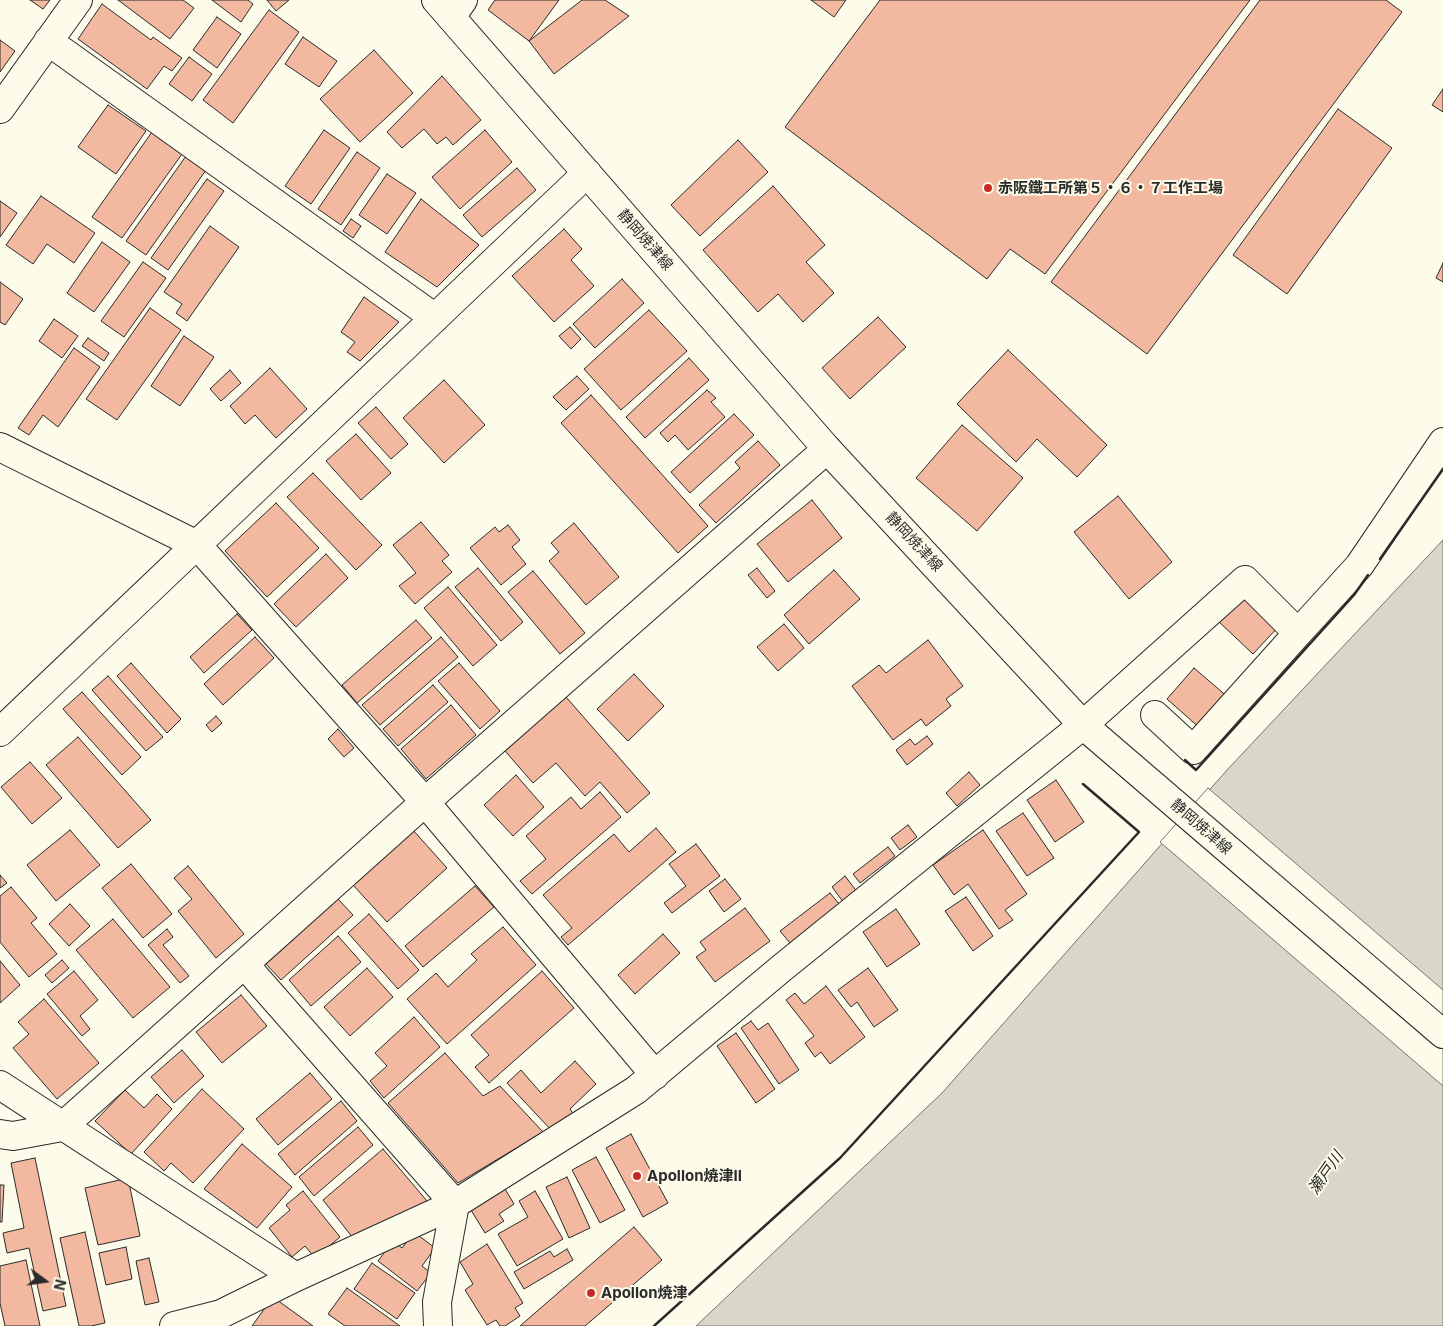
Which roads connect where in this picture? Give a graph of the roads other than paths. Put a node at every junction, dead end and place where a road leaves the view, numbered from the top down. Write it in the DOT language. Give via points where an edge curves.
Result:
graph roads {
  1 [pos="78,0"];
  2 [pos="450,6"];
  3 [pos="48,41"];
  4 [pos="0,109"];
  5 [pos="587,173"];
  6 [pos="435,318"];
  7 [pos="1443,442"];
  8 [pos="0,446"];
  9 [pos="828,449"];
  10 [pos="197,545"];
  11 [pos="1298,633"];
  12 [pos="1155,715"];
  13 [pos="1083,725"];
  14 [pos="0,732"];
  15 [pos="425,802"];
  16 [pos="244,964"];
  17 [pos="1443,1034"];
  18 [pos="655,1075"];
  19 [pos="0,1085"];
  20 [pos="62,1127"];
  21 [pos="0,1134"];
  22 [pos="455,1204"];
  23 [pos="296,1277"];
  24 [pos="174,1326"];
  25 [pos="438,1326"];
  1 -- 3 [label="street"];
  2 -- 5 [label="street, 静岡焼津線"];
  3 -- 4 [label="street"];
  3 -- 6 [label="street"];
  5 -- 6 [label="street"];
  5 -- 9 [label="street, 静岡焼津線"];
  6 -- 10 [label="street"];
  7 -- 11 [label="street" via="1359,566"];
  8 -- 10 [label="street"];
  9 -- 13 [label="street, 静岡焼津線"];
  9 -- 15 [label="street"];
  10 -- 14 [label="street"];
  10 -- 15 [label="street"];
  11 -- 12 [label="street" via="1193,750"];
  11 -- 13 [label="street" via="1245,580"];
  13 -- 17 [label="street, 静岡焼津線"];
  13 -- 18 [label="street" via="783,967"];
  15 -- 16 [label="street"];
  15 -- 18 [label="street"];
  16 -- 20 [label="street"];
  16 -- 22 [label="street"];
  18 -- 22 [label="street"];
  19 -- 20 [label="street"];
  20 -- 21 [label="street" via="13,1136"];
  20 -- 23 [label="street"];
  22 -- 23 [label="street"];
  22 -- 25 [label="street" via="437,1302"];
  23 -- 24 [label="street" via="221,1314"];
}
